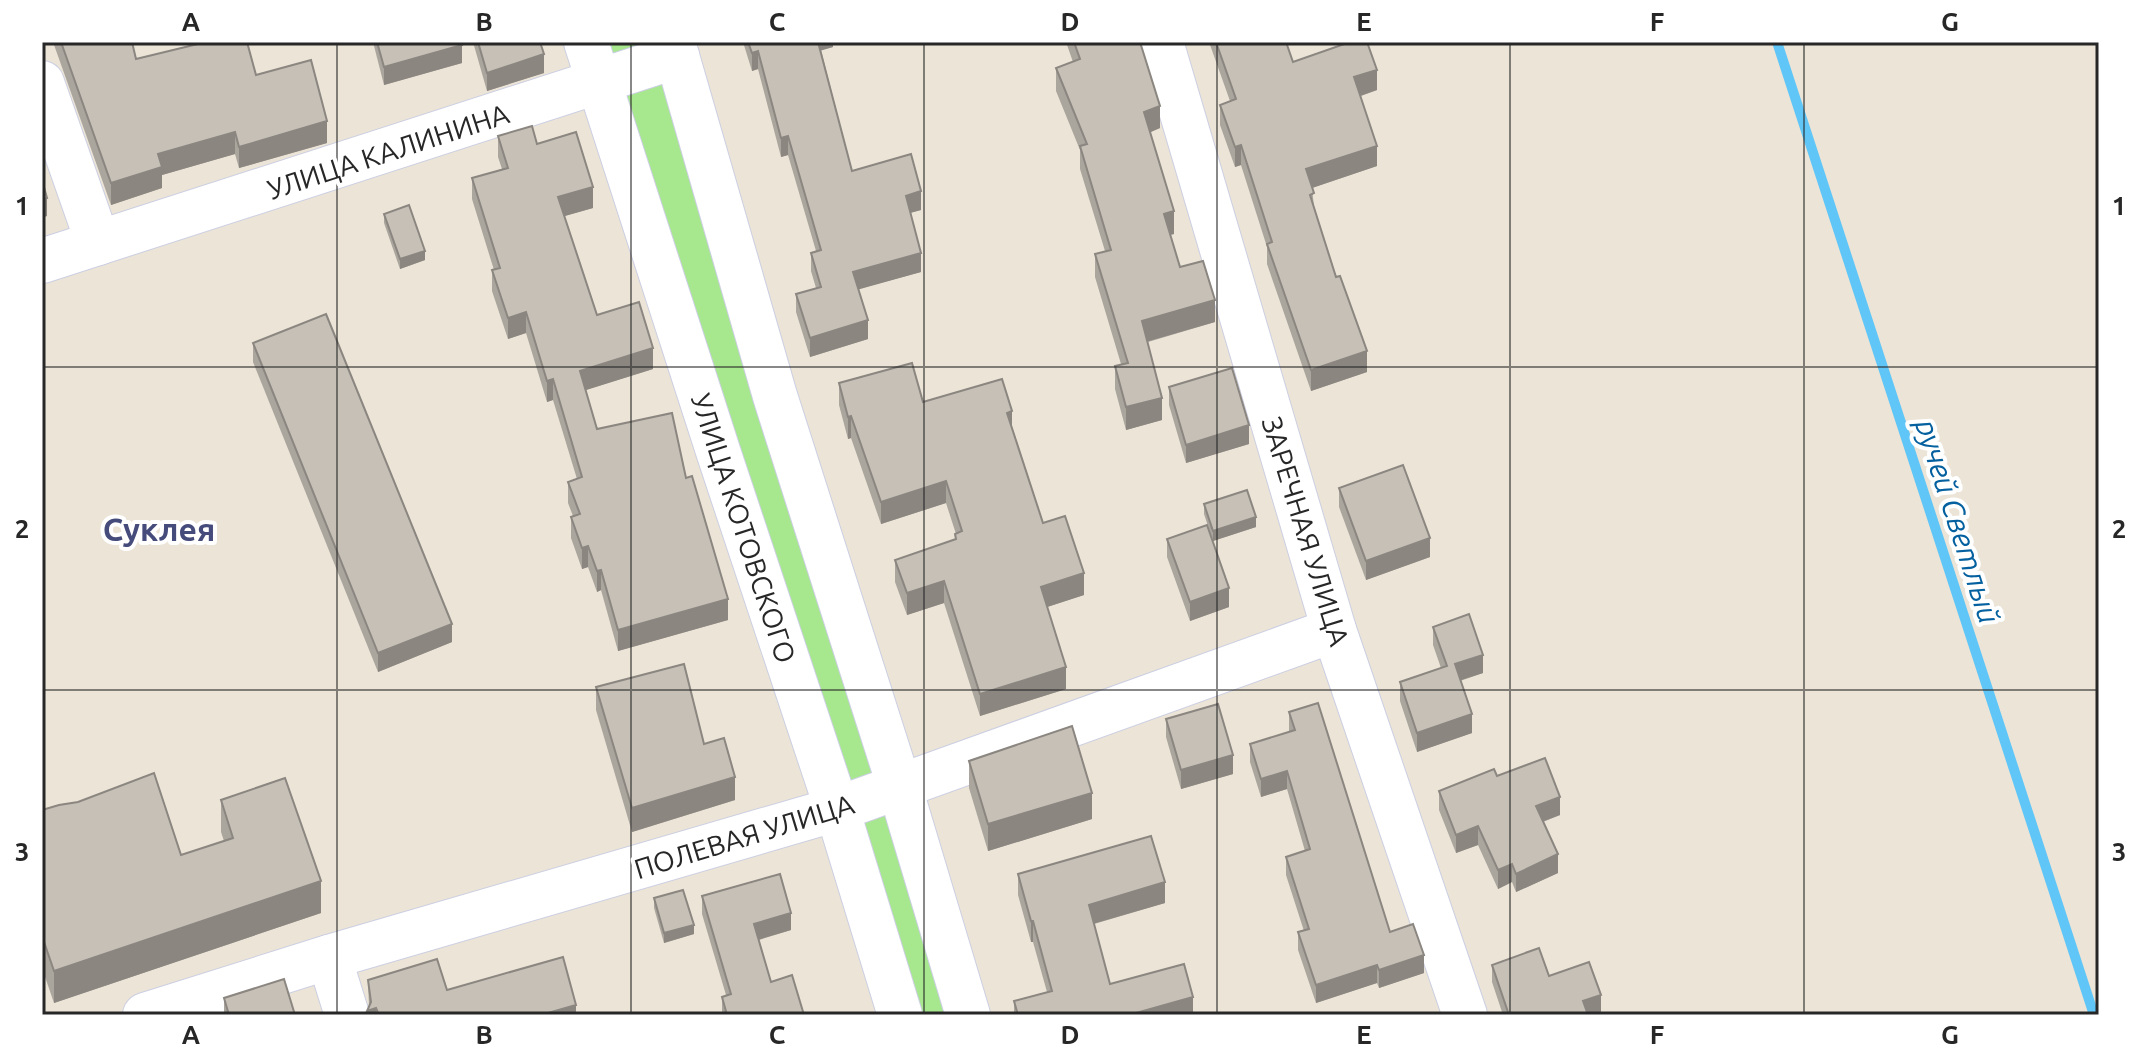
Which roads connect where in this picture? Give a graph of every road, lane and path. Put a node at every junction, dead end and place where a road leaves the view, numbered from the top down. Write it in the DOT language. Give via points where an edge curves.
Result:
graph roads {
  1 [pos="586,42"];
  2 [pos="1161,42"];
  3 [pos="675,49"];
  4 [pos="42,83"];
  5 [pos="599,83"];
  6 [pos="98,243"];
  7 [pos="42,261"];
  8 [pos="1334,630"];
  9 [pos="900,788"];
  10 [pos="837,809"];
  11 [pos="329,957"];
  12 [pos="145,1015"];
  13 [pos="347,1015"];
  14 [pos="900,1015"];
  15 [pos="968,1015"];
  16 [pos="1465,1015"];
  1 -- 5 [label="street, УЛИЦА КОТОВСКОГО"];
  2 -- 8 [label="street, ЗАРЕЧНАЯ УЛИЦА"];
  3 -- 5 [label="street, УЛИЦА КАЛИНИНА"];
  3 -- 9 [label="street" via="775,396"];
  4 -- 6 [label="street"];
  5 -- 6 [label="street, УЛИЦА КАЛИНИНА"];
  5 -- 10 [label="street, УЛИЦА КОТОВСКОГО"];
  6 -- 7 [label="street, УЛИЦА КАЛИНИНА"];
  8 -- 9 [label="street, ПОЛЕВАЯ УЛИЦА"];
  8 -- 16 [label="street, ЗАРЕЧНАЯ УЛИЦА"];
  9 -- 10 [label="street, ПОЛЕВАЯ УЛИЦА"];
  9 -- 15 [label="street"];
  10 -- 11 [label="street, ПОЛЕВАЯ УЛИЦА"];
  10 -- 14 [label="street, УЛИЦА КОТОВСКОГО"];
  11 -- 12 [label="street, ПОЛЕВАЯ УЛИЦА"];
  11 -- 13 [label="street"];
}
